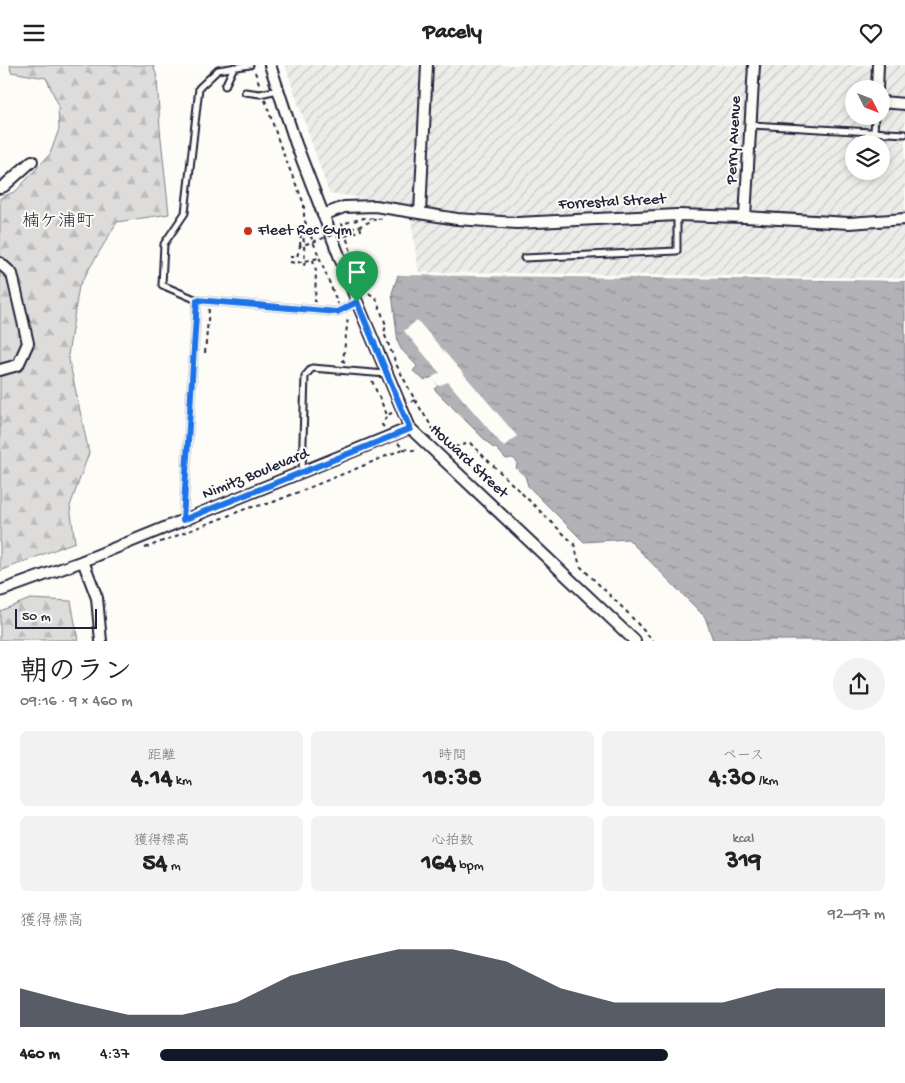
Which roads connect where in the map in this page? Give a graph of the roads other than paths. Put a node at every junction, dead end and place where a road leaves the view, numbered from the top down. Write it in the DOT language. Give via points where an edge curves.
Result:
graph roads {
  1 [pos="250,65"];
  2 [pos="270,65"];
  3 [pos="427,65"];
  4 [pos="754,65"];
  5 [pos="878,65"];
  6 [pos="234,67"];
  7 [pos="877,80"];
  8 [pos="225,86"];
  9 [pos="278,90"];
  10 [pos="245,92"];
  11 [pos="890,103"];
  12 [pos="905,104"];
  13 [pos="751,125"];
  14 [pos="874,125"];
  15 [pos="874,132"];
  16 [pos="905,134"];
  17 [pos="32,161"];
  18 [pos="0,188"];
  19 [pos="420,213"];
  20 [pos="323,215"];
  21 [pos="677,215"];
  22 [pos="746,217"];
  23 [pos="905,219"];
  24 [pos="524,258"];
  25 [pos="0,263"];
  26 [pos="197,300"];
  27 [pos="357,302"];
  28 [pos="0,370"];
  29 [pos="387,374"];
  30 [pos="410,429"];
  31 [pos="302,472"];
  32 [pos="183,520"];
  33 [pos="83,561"];
  34 [pos="0,591"];
  35 [pos="101,641"];
  36 [pos="635,641"];
  1 -- 6 [label="lane"];
  2 -- 9 [label="street, Howard Street"];
  3 -- 19 [label="street"];
  4 -- 13 [label="street, Perry Avenue"];
  5 -- 7 [label="street"];
  6 -- 8 [label="lane"];
  6 -- 26 [label="lane" via="218,70 199,88 185,213 164,244 162,285"];
  9 -- 10 [label="lane" via="260,94"];
  9 -- 20 [label="street, Howard Street"];
  11 -- 12 [label="street"];
  13 -- 15 [label="lane"];
  13 -- 22 [label="street, Perry Avenue"];
  14 -- 15 [label="lane"];
  15 -- 16 [label="lane"];
  17 -- 18 [label="street"];
  19 -- 20 [label="street, Forrestal Street" via="375,206 344,207"];
  19 -- 21 [label="street, Forrestal Street" via="446,221 517,223"];
  20 -- 27 [label="street, Howard Street"];
  21 -- 22 [label="street, Forrestal Street"];
  21 -- 24 [label="lane" via="677,251"];
  22 -- 23 [label="street, Forrestal Street" via="849,223"];
  25 -- 28 [label="street" via="12,274 28,343 18,365"];
  26 -- 27 [label="lane" via="337,312"];
  26 -- 32 [label="lane"];
  27 -- 29 [label="street, Howard Street"];
  29 -- 30 [label="street, Howard Street"];
  29 -- 31 [label="lane" via="312,368 305,376"];
  30 -- 31 [label="street, Nimitz Boulevard"];
  30 -- 36 [label="street, Howard Street"];
  31 -- 32 [label="street, Nimitz Boulevard"];
  32 -- 33 [label="street, Nimitz Boulevard"];
  33 -- 34 [label="street, Nimitz Boulevard"];
  33 -- 35 [label="street" via="97,598"];
}
